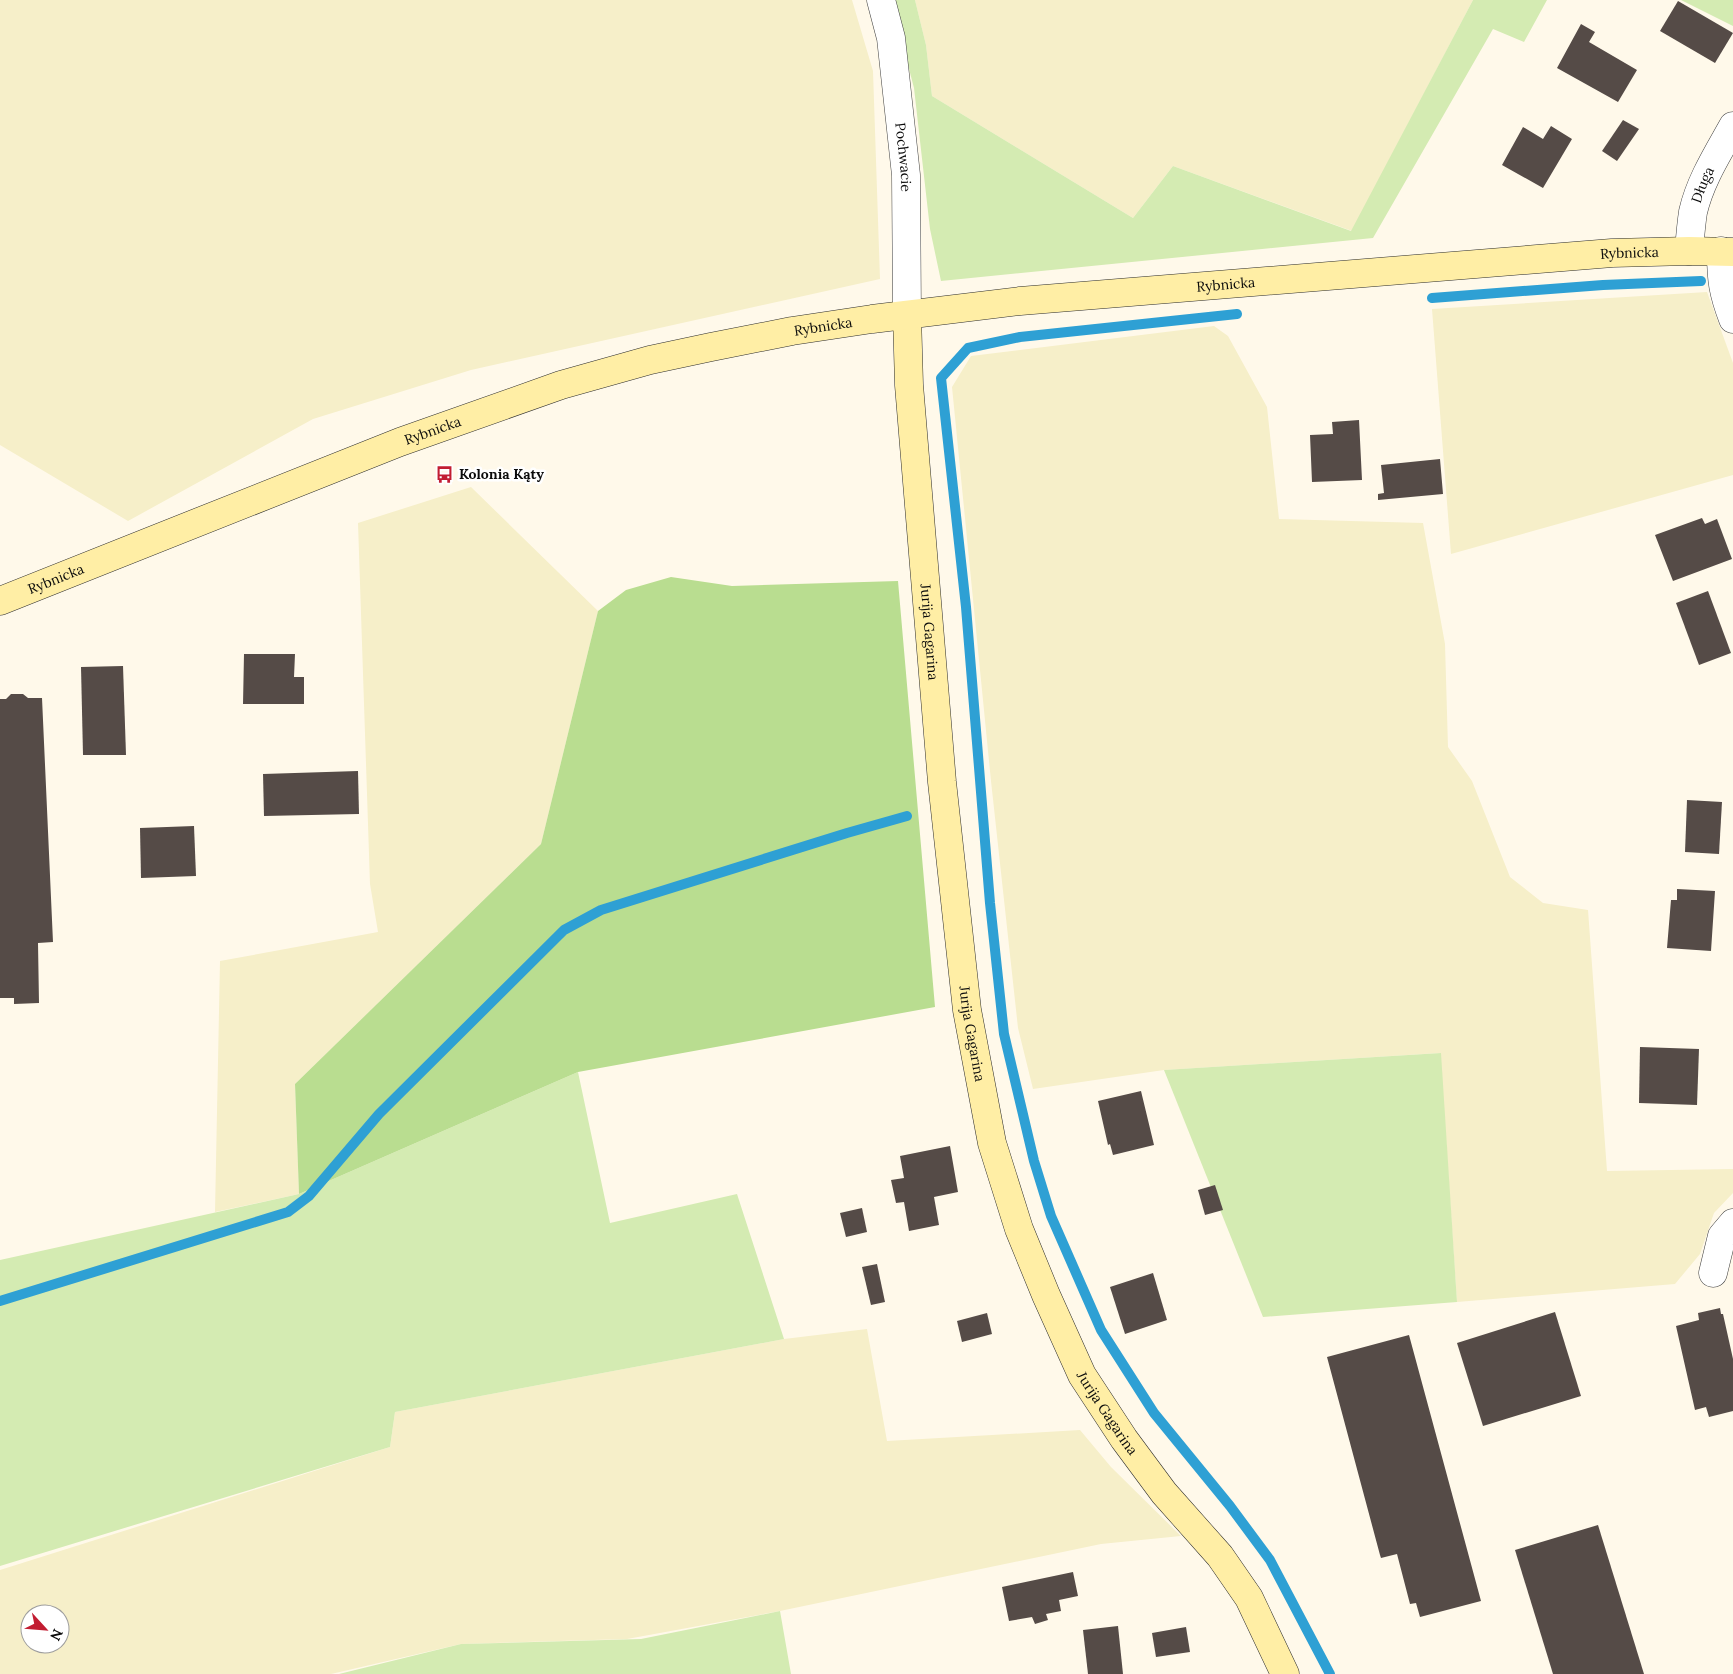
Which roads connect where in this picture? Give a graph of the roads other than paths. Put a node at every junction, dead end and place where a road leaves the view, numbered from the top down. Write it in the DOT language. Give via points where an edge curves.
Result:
graph roads {
  1 [pos="881,0"];
  2 [pos="1733,126"];
  3 [pos="1690,251"];
  4 [pos="1727,252"];
  5 [pos="907,315"];
  6 [pos="1733,319"];
  7 [pos="0,601"];
  8 [pos="1733,1223"];
  9 [pos="1713,1272"];
  10 [pos="1285,1674"];
  1 -- 5 [label="street, Pochwacie" via="891,38 906,175"];
  2 -- 3 [label="street, Długa" via="1698,196"];
  3 -- 4 [label="street, Rybnicka"];
  3 -- 5 [label="street, Rybnicka" via="1612,253 1120,292"];
  4 -- 6 [label="street" via="1721,272 1723,292"];
  5 -- 7 [label="street, Rybnicka" via="711,346 560,384 400,442"];
  5 -- 10 [label="street, Jurija Gagarina" via="909,385 942,782 967,1010 992,1143 1019,1229 1082,1375 1164,1493 1220,1556 1244,1591"];
  8 -- 9 [label="street" via="1722,1236"];
}
